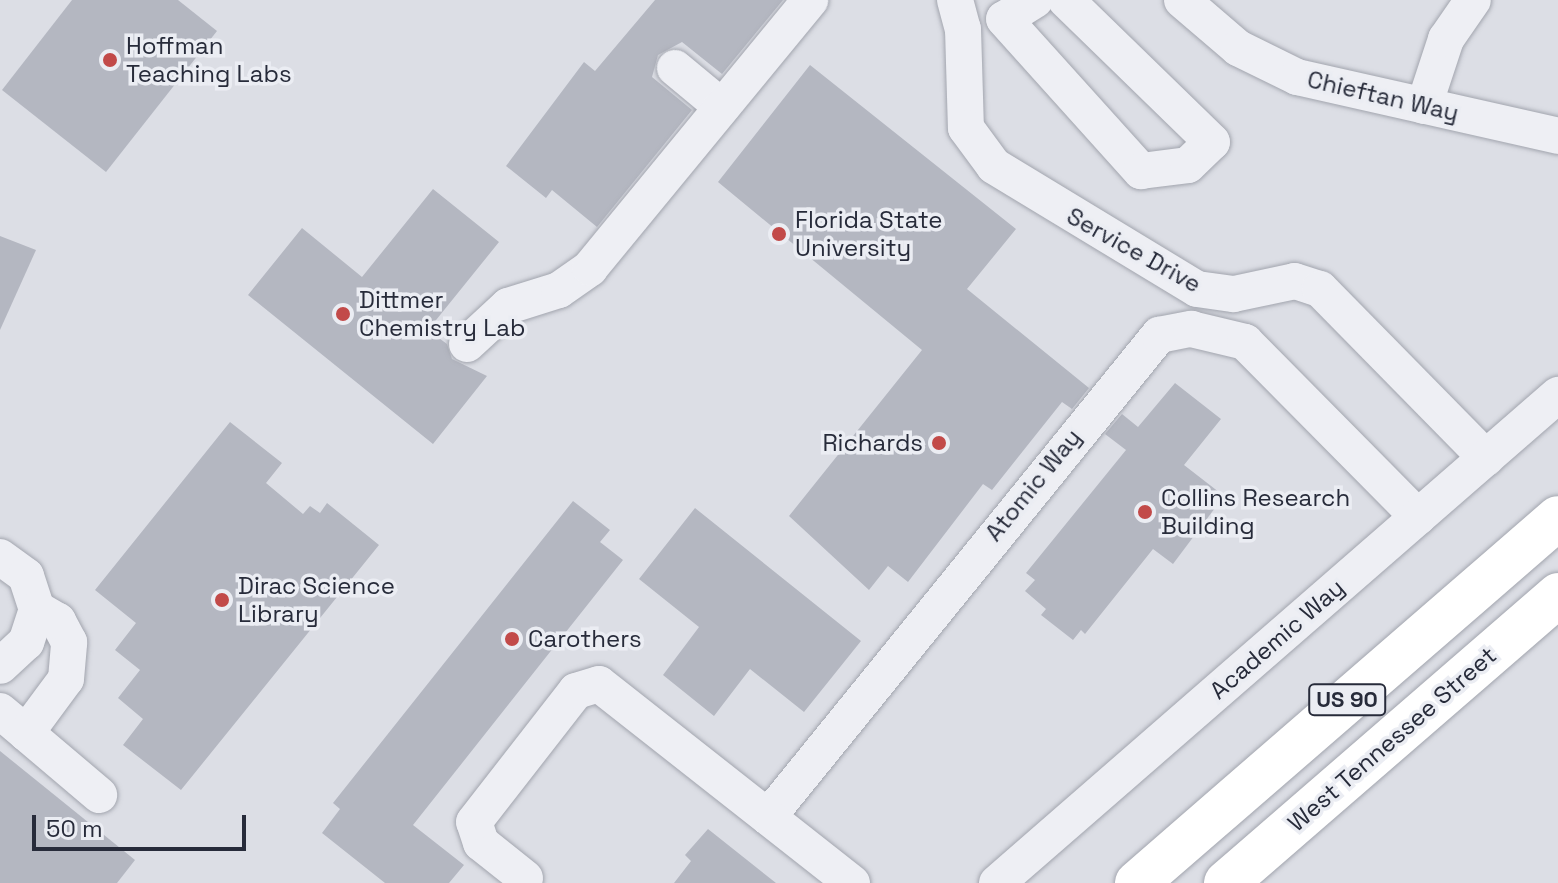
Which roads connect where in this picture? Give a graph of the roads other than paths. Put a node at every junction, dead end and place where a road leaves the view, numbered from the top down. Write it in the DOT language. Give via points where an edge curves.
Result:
graph roads {
  1 [pos="810,0"];
  2 [pos="1035,0"];
  3 [pos="1066,0"];
  4 [pos="1182,0"];
  5 [pos="1473,0"];
  6 [pos="958,10"];
  7 [pos="1004,19"];
  8 [pos="675,68"];
  9 [pos="1424,106"];
  10 [pos="722,107"];
  11 [pos="1558,136"];
  12 [pos="1215,294"];
  13 [pos="1208,332"];
  14 [pos="467,344"];
  15 [pos="1558,395"];
  16 [pos="1486,458"];
  17 [pos="1418,517"];
  18 [pos="1558,518"];
  19 [pos="0,557"];
  20 [pos="1558,595"];
  21 [pos="37,609"];
  22 [pos="0,666"];
  23 [pos="13,722"];
  24 [pos="99,795"];
  25 [pos="768,817"];
  26 [pos="525,878"];
  27 [pos="852,883"];
  28 [pos="997,883"];
  29 [pos="1137,883"];
  30 [pos="1226,883"];
  1 -- 10 [label="street"];
  2 -- 7 [label="street"];
  3 -- 7 [label="street" via="1212,142 1188,165 1141,171"];
  4 -- 9 [label="street, Chieftan Way" via="1229,42 1277,69 1325,86"];
  5 -- 9 [label="street" via="1446,39"];
  6 -- 7 [label="street"];
  6 -- 12 [label="street, Service Drive" via="964,121 981,154 1178,279"];
  8 -- 10 [label="street"];
  9 -- 11 [label="street, Chieftan Way"];
  10 -- 14 [label="street" via="590,268 559,290 498,313"];
  12 -- 13 [label="street"];
  12 -- 16 [label="street, Service Drive" via="1295,281 1320,289"];
  13 -- 17 [label="street, Atomic Way" via="1233,336 1255,350"];
  13 -- 25 [label="street, Atomic Way" via="1176,331 1143,347"];
  15 -- 16 [label="street, Academic Way"];
  16 -- 17 [label="street, Academic Way"];
  17 -- 28 [label="street, Academic Way"];
  18 -- 29 [label="main road, US 90"];
  19 -- 21 [label="street" via="26,576"];
  20 -- 30 [label="main road, West Tennessee Street / US 90"];
  21 -- 22 [label="street" via="26,642"];
  21 -- 23 [label="street" via="62,628 70,660 62,688"];
  23 -- 24 [label="street"];
  25 -- 26 [label="street" via="599,684 576,691 478,811 474,833"];
  25 -- 27 [label="street"];
}
